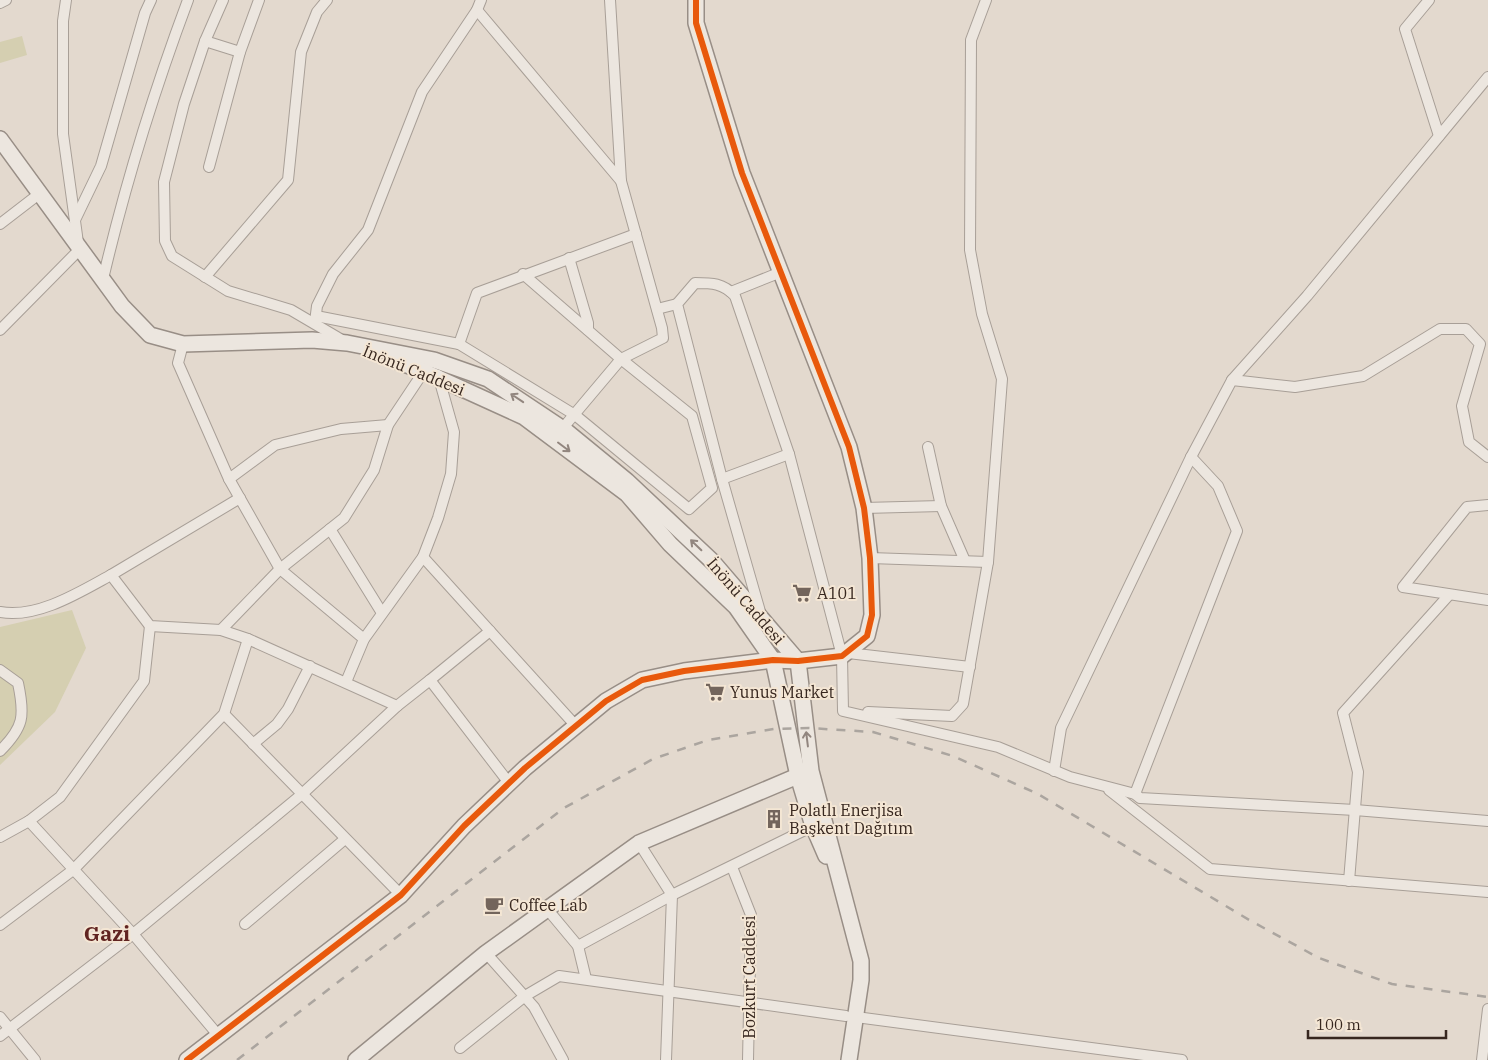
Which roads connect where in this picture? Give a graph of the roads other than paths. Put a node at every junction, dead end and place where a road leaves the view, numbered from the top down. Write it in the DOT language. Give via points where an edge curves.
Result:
graph roads {
  1 [pos="6,0"];
  2 [pos="66,0"];
  3 [pos="151,0"];
  4 [pos="188,0"];
  5 [pos="224,0"];
  6 [pos="259,0"];
  7 [pos="327,0"];
  8 [pos="610,0"];
  9 [pos="696,0"];
  10 [pos="986,0"];
  11 [pos="1429,0"];
  12 [pos="0,3"];
  13 [pos="479,5"];
  14 [pos="205,42"];
  15 [pos="240,52"];
  16 [pos="1488,77"];
  17 [pos="1439,136"];
  18 [pos="0,140"];
  19 [pos="210,167"];
  20 [pos="621,181"];
  21 [pos="39,194"];
  22 [pos="75,221"];
  23 [pos="0,224"];
  24 [pos="636,234"];
  25 [pos="79,250"];
  26 [pos="569,258"];
  27 [pos="781,272"];
  28 [pos="523,274"];
  29 [pos="205,276"];
  30 [pos="103,279"];
  31 [pos="731,292"];
  32 [pos="677,304"];
  33 [pos="657,309"];
  34 [pos="315,320"];
  35 [pos="0,330"];
  36 [pos="588,330"];
  37 [pos="312,340"];
  38 [pos="347,343"];
  39 [pos="183,344"];
  40 [pos="459,344"];
  41 [pos="621,359"];
  42 [pos="428,365"];
  43 [pos="439,378"];
  44 [pos="1232,380"];
  45 [pos="575,415"];
  46 [pos="388,425"];
  47 [pos="562,429"];
  48 [pos="928,447"];
  49 [pos="789,454"];
  50 [pos="1191,457"];
  51 [pos="1488,457"];
  52 [pos="229,479"];
  53 [pos="722,479"];
  54 [pos="240,498"];
  55 [pos="1488,505"];
  56 [pos="941,506"];
  57 [pos="864,508"];
  58 [pos="330,529"];
  59 [pos="422,557"];
  60 [pos="870,558"];
  61 [pos="965,561"];
  62 [pos="988,562"];
  63 [pos="280,569"];
  64 [pos="111,575"];
  65 [pos="1449,595"];
  66 [pos="1488,600"];
  67 [pos="0,612"];
  68 [pos="382,613"];
  69 [pos="762,619"];
  70 [pos="150,626"];
  71 [pos="221,630"];
  72 [pos="490,631"];
  73 [pos="248,639"];
  74 [pos="364,639"];
  75 [pos="845,654"];
  76 [pos="773,660"];
  77 [pos="798,661"];
  78 [pos="310,666"];
  79 [pos="970,667"];
  80 [pos="0,670"];
  81 [pos="430,680"];
  82 [pos="346,682"];
  83 [pos="397,706"];
  84 [pos="843,711"];
  85 [pos="224,714"];
  86 [pos="576,726"];
  87 [pos="252,744"];
  88 [pos="0,751"];
  89 [pos="1054,771"];
  90 [pos="804,773"];
  91 [pos="508,783"];
  92 [pos="1106,788"];
  93 [pos="1135,794"];
  94 [pos="301,795"];
  95 [pos="1356,810"];
  96 [pos="29,821"];
  97 [pos="1488,821"];
  98 [pos="813,826"];
  99 [pos="0,837"];
  100 [pos="345,839"];
  101 [pos="639,843"];
  102 [pos="732,867"];
  103 [pos="73,870"];
  104 [pos="1349,881"];
  105 [pos="1488,892"];
  106 [pos="401,895"];
  107 [pos="672,895"];
  108 [pos="548,910"];
  109 [pos="245,924"];
  110 [pos="0,925"];
  111 [pos="132,934"];
  112 [pos="578,946"];
  113 [pos="486,953"];
  114 [pos="586,979"];
  115 [pos="669,992"];
  116 [pos="525,996"];
  117 [pos="751,1003"];
  118 [pos="1488,1009"];
  119 [pos="0,1017"];
  120 [pos="851,1017"];
  121 [pos="10,1029"];
  122 [pos="218,1035"];
  123 [pos="0,1036"];
  124 [pos="460,1048"];
  125 [pos="35,1060"];
  126 [pos="187,1060"];
  127 [pos="356,1060"];
  128 [pos="563,1060"];
  129 [pos="666,1060"];
  130 [pos="748,1060"];
  131 [pos="841,1060"];
  132 [pos="849,1060"];
  133 [pos="1182,1060"];
  134 [pos="1482,1060"];
  1 -- 12 [label="street"];
  2 -- 22 [label="street" via="63,21 63,134"];
  3 -- 22 [label="street" via="101,166"];
  4 -- 30 [label="street" via="168,53 120,209"];
  5 -- 14 [label="street"];
  6 -- 15 [label="street"];
  7 -- 29 [label="street" via="316,12 301,52 288,180"];
  8 -- 20 [label="street"];
  9 -- 27 [label="main road" via="696,23 742,173"];
  10 -- 62 [label="street" via="971,40 970,250 982,314 1002,379"];
  11 -- 17 [label="street" via="1405,29"];
  13 -- 20 [label="street"];
  13 -- 34 [label="street" via="422,92 368,230 333,274"];
  14 -- 15 [label="street"];
  14 -- 29 [label="street" via="184,104 164,182 164,241 172,256"];
  15 -- 19 [label="street"];
  16 -- 17 [label="street"];
  17 -- 44 [label="street" via="1307,296"];
  18 -- 21 [label="main road, İnönü Caddesi"];
  20 -- 24 [label="street"];
  21 -- 23 [label="street"];
  21 -- 25 [label="main road, İnönü Caddesi"];
  22 -- 25 [label="street"];
  24 -- 26 [label="street"];
  24 -- 33 [label="street"];
  25 -- 30 [label="main road, İnönü Caddesi"];
  25 -- 35 [label="street"];
  26 -- 28 [label="street"];
  26 -- 36 [label="street"];
  27 -- 31 [label="street"];
  27 -- 57 [label="main road" via="849,447"];
  28 -- 36 [label="street"];
  28 -- 40 [label="street" via="477,293"];
  29 -- 34 [label="street" via="228,291"];
  30 -- 39 [label="main road, İnönü Caddesi" via="122,306 150,335"];
  31 -- 32 [label="street" via="715,283 695,283"];
  31 -- 49 [label="street"];
  32 -- 33 [label="street"];
  32 -- 53 [label="street"];
  33 -- 41 [label="street" via="663,338"];
  34 -- 37 [label="street"];
  34 -- 38 [label="street"];
  34 -- 40 [label="street"];
  36 -- 41 [label="street"];
  37 -- 38 [label="main road, İnönü Caddesi"];
  37 -- 39 [label="main road, İnönü Caddesi"];
  38 -- 42 [label="main road, İnönü Caddesi"];
  39 -- 52 [label="street" via="178,362"];
  40 -- 45 [label="street"];
  41 -- 45 [label="street"];
  41 -- 45 [label="street" via="692,416 712,488 689,509"];
  42 -- 43 [label="main road, İnönü Caddesi"];
  42 -- 46 [label="street"];
  47 -- 42 [label="main road, İnönü Caddesi, one-way" via="488,379"];
  43 -- 59 [label="street" via="454,432 451,474"];
  43 -- 76 [label="main road, İnönü Caddesi, one-way" via="524,417 626,494 670,544 736,608"];
  44 -- 50 [label="street"];
  44 -- 51 [label="street" via="1295,387 1363,376 1440,328 1466,329 1480,344 1462,406 1469,442"];
  45 -- 47 [label="street"];
  46 -- 52 [label="street" via="341,429 275,445"];
  46 -- 58 [label="street" via="374,470 344,518"];
  69 -- 47 [label="main road, İnönü Caddesi, one-way" via="712,561 661,512"];
  48 -- 56 [label="street"];
  49 -- 53 [label="street"];
  49 -- 75 [label="street"];
  50 -- 89 [label="street" via="1061,728"];
  50 -- 93 [label="street" via="1218,486 1237,531"];
  52 -- 54 [label="street"];
  53 -- 69 [label="street"];
  54 -- 63 [label="street"];
  54 -- 64 [label="street"];
  55 -- 65 [label="street" via="1467,507 1404,587"];
  56 -- 57 [label="street"];
  56 -- 61 [label="street"];
  57 -- 60 [label="main road"];
  58 -- 63 [label="street"];
  58 -- 68 [label="street"];
  59 -- 68 [label="street"];
  59 -- 72 [label="street"];
  60 -- 61 [label="street"];
  60 -- 75 [label="main road" via="872,616 867,636"];
  61 -- 62 [label="street"];
  62 -- 79 [label="street"];
  63 -- 71 [label="street"];
  63 -- 74 [label="street"];
  64 -- 67 [label="street" via="56,605"];
  64 -- 70 [label="street"];
  65 -- 66 [label="street"];
  65 -- 95 [label="street" via="1343,713 1358,772"];
  68 -- 74 [label="street"];
  69 -- 77 [label="main road, İnönü Caddesi"];
  70 -- 71 [label="street"];
  70 -- 96 [label="street" via="144,681 60,797"];
  71 -- 73 [label="street"];
  72 -- 81 [label="street"];
  72 -- 86 [label="street"];
  73 -- 78 [label="street"];
  73 -- 85 [label="street"];
  74 -- 82 [label="street"];
  75 -- 77 [label="main road"];
  75 -- 79 [label="street"];
  75 -- 84 [label="street"];
  76 -- 77 [label="main road"];
  76 -- 86 [label="main road" via="684,671 642,680 606,701"];
  76 -- 90 [label="main road, İnönü Caddesi"];
  90 -- 77 [label="main road, İnönü Caddesi, one-way"];
  78 -- 82 [label="street"];
  78 -- 87 [label="street" via="277,724"];
  79 -- 84 [label="street" via="963,704 952,716"];
  80 -- 88 [label="street" via="18,683 22,717 16,735"];
  81 -- 83 [label="street"];
  81 -- 91 [label="street"];
  82 -- 83 [label="street"];
  83 -- 94 [label="street"];
  84 -- 89 [label="street" via="998,747"];
  85 -- 87 [label="street"];
  85 -- 103 [label="street"];
  86 -- 91 [label="main road"];
  87 -- 94 [label="street"];
  89 -- 92 [label="street"];
  90 -- 98 [label="main road, İnönü Caddesi"];
  90 -- 101 [label="main road"];
  90 -- 120 [label="main road, İnönü Caddesi" via="861,961 861,980"];
  91 -- 106 [label="main road"];
  92 -- 93 [label="street"];
  92 -- 104 [label="street" via="1210,869"];
  93 -- 95 [label="street" via="1140,798"];
  94 -- 100 [label="street"];
  94 -- 111 [label="street"];
  95 -- 97 [label="street"];
  95 -- 104 [label="street"];
  96 -- 99 [label="street"];
  96 -- 103 [label="street"];
  98 -- 102 [label="street"];
  98 -- 120 [label="main road, İnönü Caddesi" via="833,871 852,959"];
  100 -- 106 [label="street"];
  100 -- 109 [label="street"];
  101 -- 107 [label="street"];
  101 -- 108 [label="main road"];
  102 -- 107 [label="street"];
  102 -- 117 [label="street, Bozkurt Caddesi" via="751,915"];
  103 -- 110 [label="street"];
  103 -- 111 [label="street"];
  104 -- 105 [label="street"];
  106 -- 122 [label="main road"];
  107 -- 112 [label="street"];
  107 -- 115 [label="street"];
  108 -- 112 [label="street"];
  108 -- 113 [label="main road"];
  111 -- 121 [label="street"];
  111 -- 122 [label="street"];
  112 -- 114 [label="street"];
  113 -- 116 [label="street"];
  113 -- 127 [label="main road"];
  114 -- 115 [label="street"];
  114 -- 116 [label="street" via="559,976"];
  115 -- 117 [label="street"];
  115 -- 129 [label="street"];
  116 -- 124 [label="street"];
  116 -- 128 [label="street"];
  117 -- 120 [label="street"];
  117 -- 130 [label="street, Bozkurt Caddesi"];
  118 -- 134 [label="street"];
  119 -- 121 [label="street"];
  120 -- 131 [label="main road, İnönü Caddesi"];
  120 -- 132 [label="main road, İnönü Caddesi"];
  120 -- 133 [label="street"];
  121 -- 123 [label="street"];
  121 -- 125 [label="street"];
  122 -- 126 [label="main road"];
}
